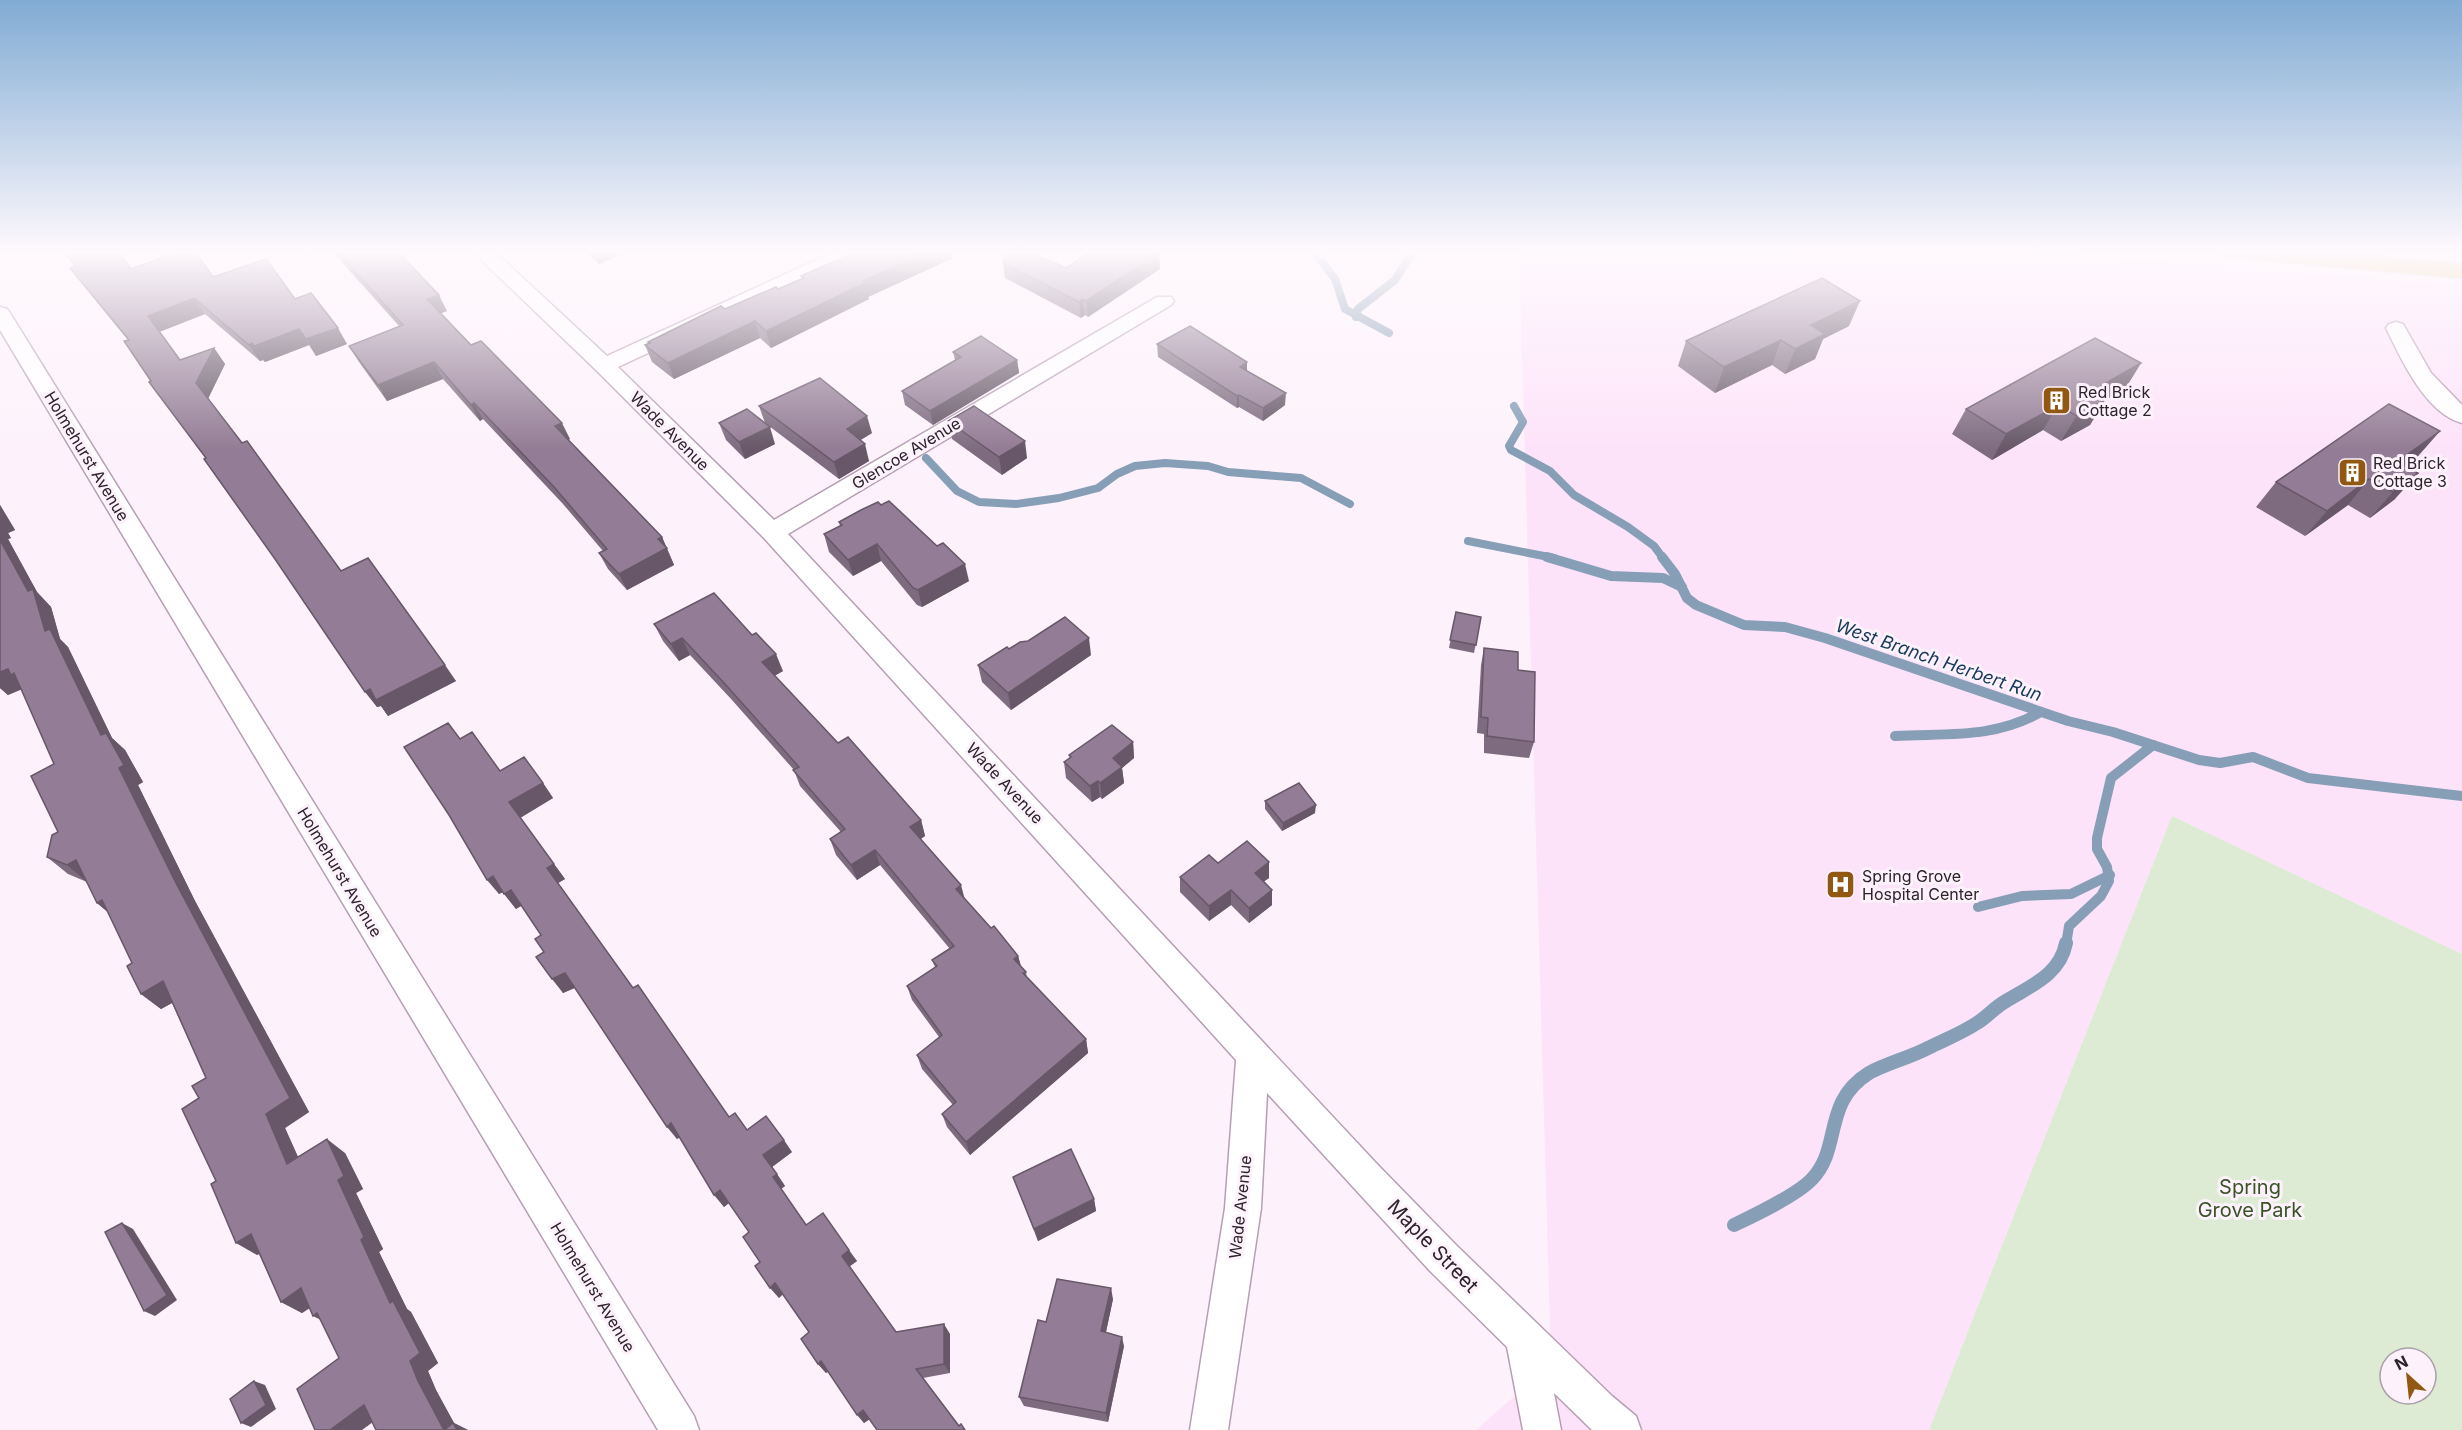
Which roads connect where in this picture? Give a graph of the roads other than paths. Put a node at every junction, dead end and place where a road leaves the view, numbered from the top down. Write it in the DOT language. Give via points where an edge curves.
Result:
graph roads {
  1 [pos="2,317"];
  2 [pos="552,317"];
  3 [pos="709,317"];
  4 [pos="1137,317"];
  5 [pos="2396,328"];
  6 [pos="604,365"];
  7 [pos="2462,416"];
  8 [pos="772,532"];
  9 [pos="1253,1052"];
  10 [pos="1524,1338"];
  11 [pos="680,1430"];
  12 [pos="1209,1430"];
  13 [pos="1542,1430"];
  14 [pos="1622,1430"];
  1 -- 11 [label="street, Holmehurst Avenue"];
  2 -- 6 [label="street, Wade Avenue"];
  3 -- 6 [label="street"];
  4 -- 8 [label="street, Glencoe Avenue"];
  5 -- 7 [label="street" via="2421,376 2439,400"];
  6 -- 8 [label="street, Wade Avenue"];
  8 -- 9 [label="street, Wade Avenue"];
  9 -- 10 [label="street, Maple Street" via="1380,1191"];
  9 -- 12 [label="street, Wade Avenue" via="1243,1208"];
  10 -- 13 [label="street"];
  10 -- 14 [label="street, Maple Street"];
}
